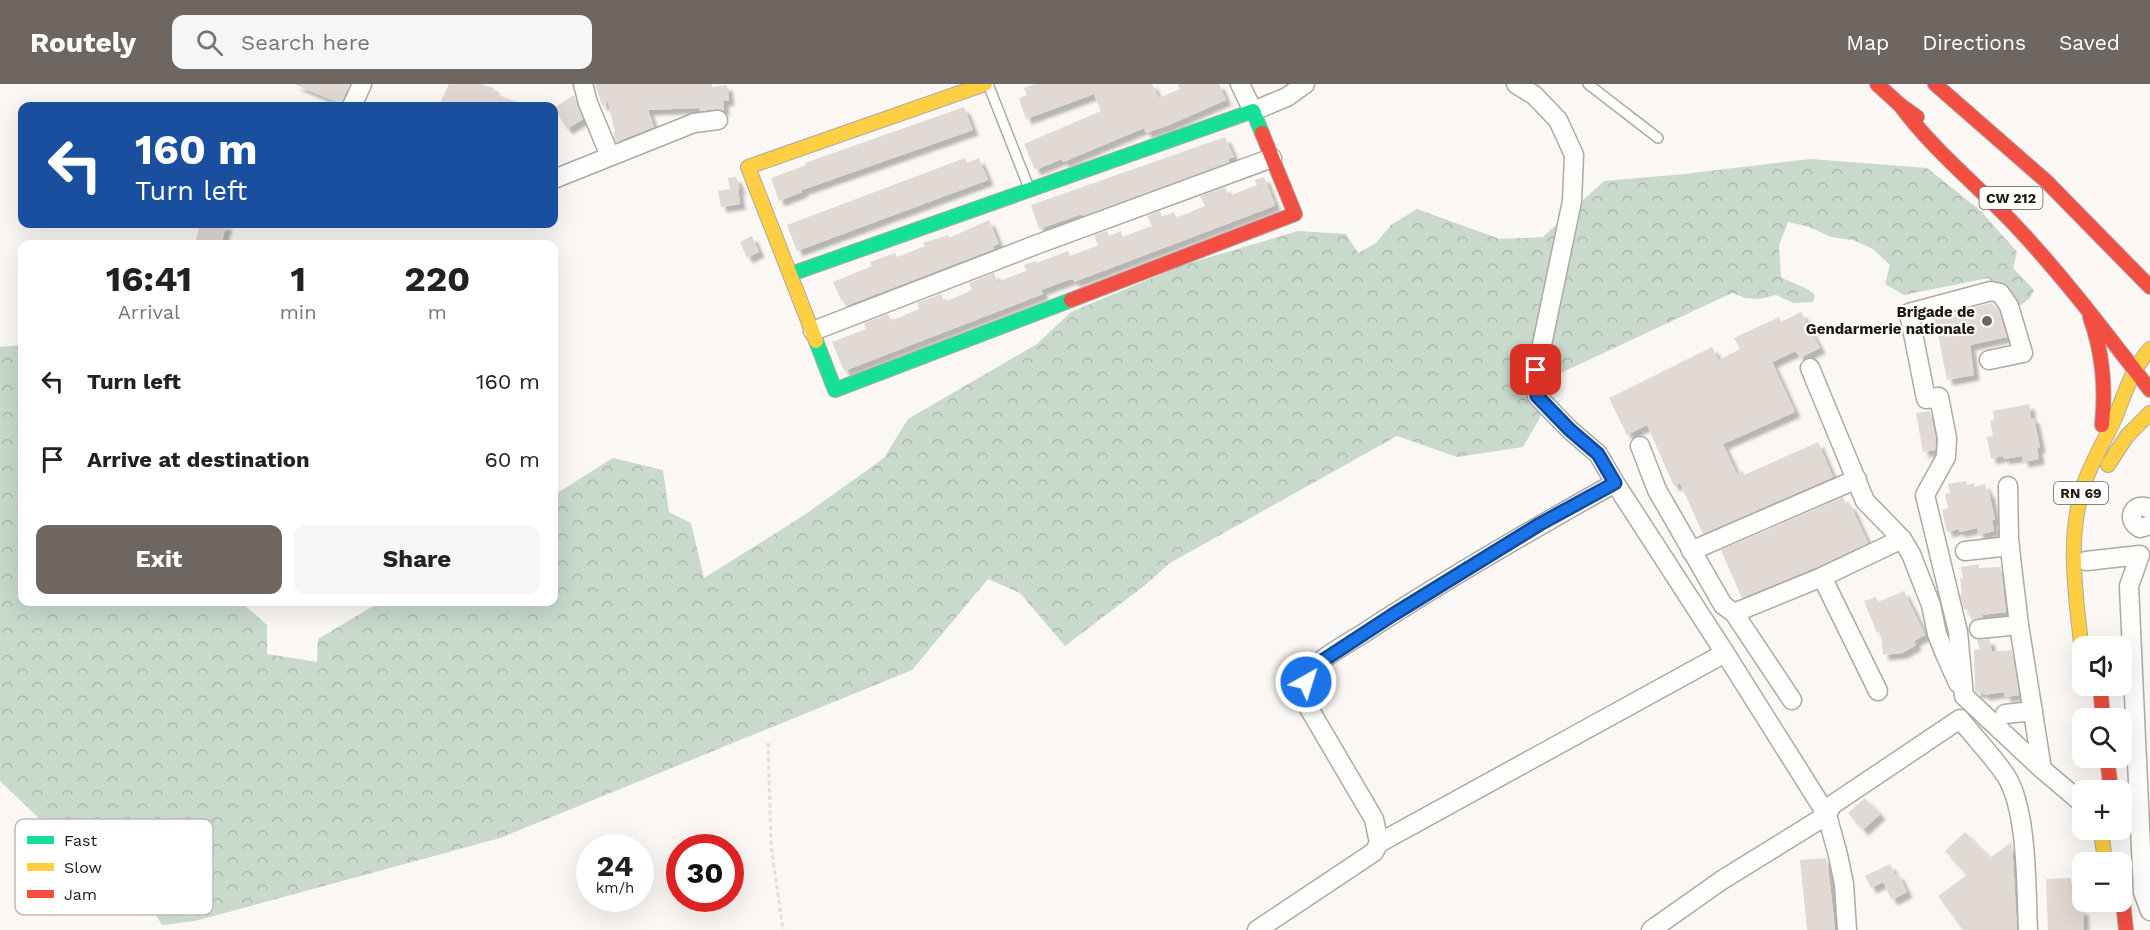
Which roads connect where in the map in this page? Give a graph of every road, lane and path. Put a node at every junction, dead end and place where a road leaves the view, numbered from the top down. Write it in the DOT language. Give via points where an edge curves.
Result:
graph roads {
  1 [pos="362,84"];
  2 [pos="583,84"];
  3 [pos="987,84"];
  4 [pos="1240,84"];
  5 [pos="1305,84"];
  6 [pos="1516,84"];
  7 [pos="1588,84"];
  8 [pos="1877,84"];
  9 [pos="1935,84"];
  10 [pos="353,102"];
  11 [pos="1900,105"];
  12 [pos="1252,111"];
  13 [pos="718,120"];
  14 [pos="1658,138"];
  15 [pos="610,156"];
  16 [pos="1272,158"];
  17 [pos="1967,159"];
  18 [pos="558,177"];
  19 [pos="1029,188"];
  20 [pos="791,274"];
  21 [pos="2150,287"];
  22 [pos="2089,289"];
  23 [pos="2087,309"];
  24 [pos="813,331"];
  25 [pos="2123,334"];
  26 [pos="2150,349"];
  27 [pos="1989,360"];
  28 [pos="1810,368"];
  29 [pos="2134,371"];
  30 [pos="2150,390"];
  31 [pos="2150,413"];
  32 [pos="2150,435"];
  33 [pos="1640,446"];
  34 [pos="2120,446"];
  35 [pos="2090,467"];
  36 [pos="2104,477"];
  37 [pos="1857,479"];
  38 [pos="1615,483"];
  39 [pos="2008,486"];
  40 [pos="2150,509"];
  41 [pos="2090,520"];
  42 [pos="2145,527"];
  43 [pos="1902,539"];
  44 [pos="2010,546"];
  45 [pos="1965,551"];
  46 [pos="1691,552"];
  47 [pos="2140,555"];
  48 [pos="2086,561"];
  49 [pos="2150,576"];
  50 [pos="1822,577"];
  51 [pos="2091,604"];
  52 [pos="1734,613"];
  53 [pos="2019,625"];
  54 [pos="1979,629"];
  55 [pos="2080,636"];
  56 [pos="1725,653"];
  57 [pos="1878,691"];
  58 [pos="1964,696"];
  59 [pos="1792,700"];
  60 [pos="2033,711"];
  61 [pos="2006,714"];
  62 [pos="768,743"];
  63 [pos="2042,769"];
  64 [pos="2072,794"];
  65 [pos="2145,801"];
  66 [pos="1827,815"];
  67 [pos="2116,840"];
  68 [pos="1379,843"];
  69 [pos="2118,852"];
  70 [pos="2150,911"];
  71 [pos="2110,912"];
  72 [pos="2124,912"];
  73 [pos="783,930"];
  74 [pos="1257,930"];
  75 [pos="1651,930"];
  76 [pos="1847,930"];
  77 [pos="2028,930"];
  78 [pos="2113,930"];
  79 [pos="2126,930"];
  1 -- 10 [label="street"];
  2 -- 15 [label="street"];
  3 -- 19 [label="lane"];
  3 -- 20 [label="main road" via="748,167"];
  4 -- 12 [label="street"];
  5 -- 12 [label="street" via="1287,97"];
  6 -- 38 [label="street" via="1534,95 1558,120 1574,155 1572,201 1534,382 1537,396 1598,454"];
  7 -- 14 [label="lane"];
  8 -- 11 [label="main road"];
  9 -- 21 [label="main road, CW 212" via="2039,174"];
  11 -- 17 [label="main road"];
  11 -- 23 [label="main road" via="1927,138 2045,257"];
  12 -- 16 [label="main road"];
  12 -- 19 [label="main road"];
  13 -- 15 [label="street" via="694,123"];
  15 -- 18 [label="street"];
  16 -- 24 [label="street"];
  16 -- 24 [label="main road" via="1295,214 846,386 835,390"];
  19 -- 20 [label="main road"];
  20 -- 24 [label="main road"];
  22 -- 25 [label="main road"];
  23 -- 29 [label="main road"];
  23 -- 35 [label="main road" via="2101,353 2105,388 2103,423"];
  26 -- 29 [label="main road, RN 69"];
  27 -- 58 [label="street" via="2023,353 2009,306 2000,293 1991,291 1909,313 1926,399 1939,397 1947,438 1946,457 1925,495 1958,632"];
  28 -- 37 [label="street"];
  29 -- 30 [label="main road"];
  29 -- 35 [label="main road, RN 69"];
  31 -- 34 [label="main road"];
  32 -- 34 [label="main road"];
  33 -- 46 [label="street" via="1657,490"];
  34 -- 36 [label="main road"];
  35 -- 55 [label="main road, RN 69" via="2078,506 2072,546"];
  37 -- 43 [label="street" via="1865,501"];
  37 -- 46 [label="street"];
  38 -- 56 [label="street"];
  38 -- 68 [label="street" via="1531,530 1316,665 1306,682 1307,705 1374,819"];
  39 -- 44 [label="street"];
  40 -- 42 [label="street" via="2138,507 2131,518 2134,525"];
  41 -- 48 [label="main road"];
  42 -- 47 [label="street"];
  43 -- 50 [label="street"];
  43 -- 58 [label="street" via="1917,567 1937,634"];
  44 -- 45 [label="street"];
  44 -- 53 [label="street"];
  46 -- 52 [label="street" via="1723,605"];
  47 -- 48 [label="street"];
  47 -- 49 [label="street"];
  47 -- 65 [label="street" via="2129,586"];
  48 -- 51 [label="main road"];
  50 -- 52 [label="street"];
  50 -- 57 [label="street"];
  52 -- 59 [label="street"];
  53 -- 54 [label="street"];
  53 -- 60 [label="street"];
  56 -- 66 [label="street"];
  56 -- 68 [label="street"];
  58 -- 63 [label="street"];
  60 -- 61 [label="street"];
  60 -- 63 [label="street"];
  62 -- 73 [label="path" via="771,845"];
  63 -- 64 [label="street"];
  65 -- 70 [label="street" via="2143,892"];
  66 -- 75 [label="street" via="1722,880"];
  66 -- 76 [label="street" via="1844,884"];
  66 -- 77 [label="street" via="1832,805 1960,719 2007,778 2014,796 2023,835"];
  67 -- 69 [label="main road"];
  68 -- 74 [label="street" via="1374,852"];
  71 -- 78 [label="main road"];
  72 -- 79 [label="main road"];
}
